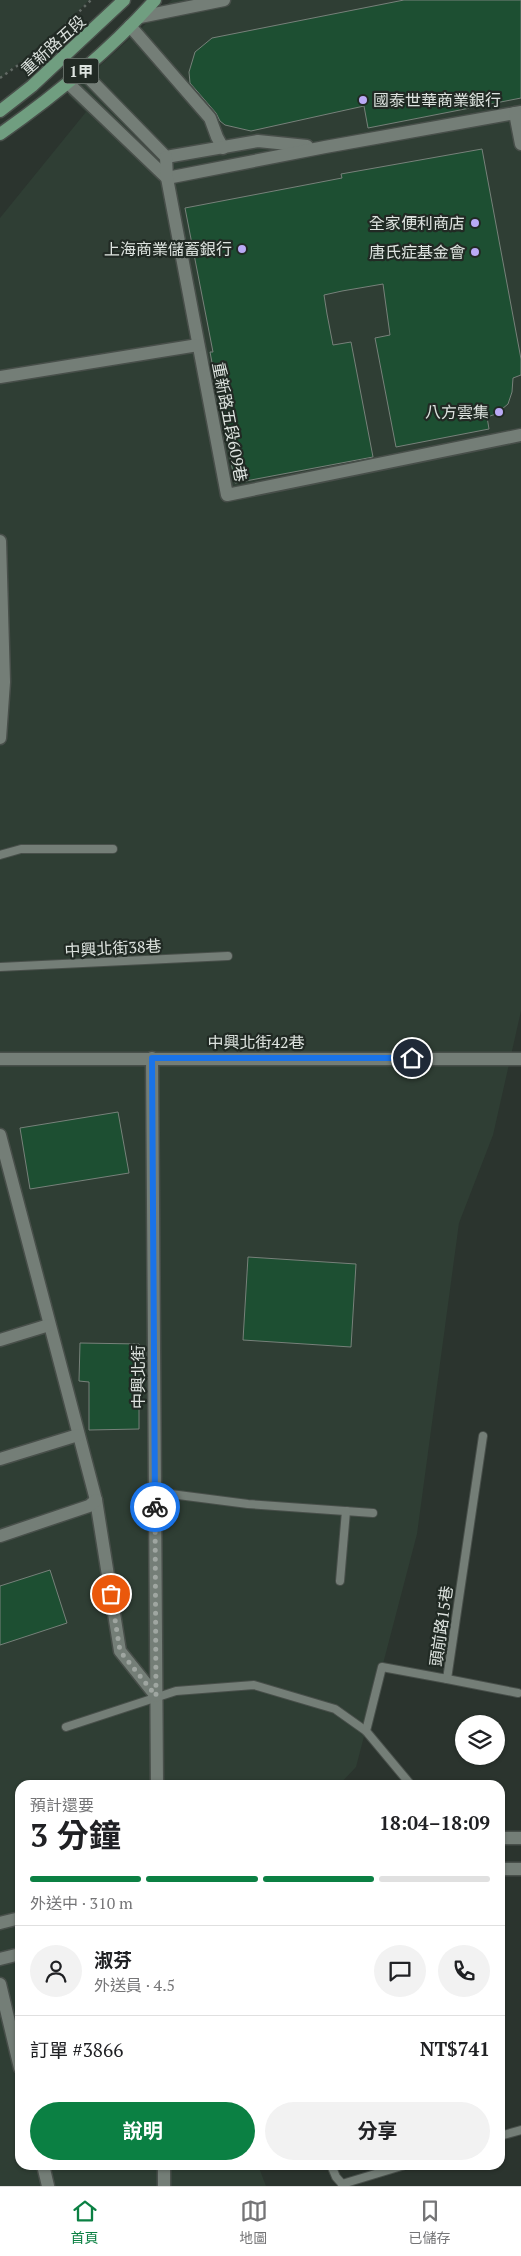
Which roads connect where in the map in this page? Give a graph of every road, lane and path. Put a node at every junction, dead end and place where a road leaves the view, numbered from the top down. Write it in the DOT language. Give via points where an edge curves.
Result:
graph roads {
  1 [pos="91,0"];
  2 [pos="124,0"];
  3 [pos="155,0"];
  4 [pos="224,0"];
  5 [pos="140,17"];
  6 [pos="130,26"];
  7 [pos="82,71"];
  8 [pos="0,78"];
  9 [pos="68,83"];
  10 [pos="0,111"];
  11 [pos="518,113"];
  12 [pos="0,134"];
  13 [pos="521,144"];
  14 [pos="324,147"];
  15 [pos="223,148"];
  16 [pos="166,157"];
  17 [pos="166,178"];
  18 [pos="198,345"];
  19 [pos="0,377"];
  20 [pos="521,435"];
  21 [pos="0,541"];
  22 [pos="1,639"];
  23 [pos="0,738"];
  24 [pos="113,849"];
  25 [pos="0,855"];
  26 [pos="228,956"];
  27 [pos="0,967"];
  28 [pos="152,1058"];
  29 [pos="0,1059"];
  30 [pos="517,1059"];
  31 [pos="0,1135"];
  32 [pos="49,1325"];
  33 [pos="0,1340"];
  34 [pos="78,1434"];
  35 [pos="483,1436"];
  36 [pos="0,1459"];
  37 [pos="155,1492"];
  38 [pos="96,1500"];
  39 [pos="346,1511"];
  40 [pos="373,1513"];
  41 [pos="0,1536"];
  42 [pos="340,1581"];
  43 [pos="448,1680"];
  44 [pos="518,1693"];
  45 [pos="156,1696"];
  46 [pos="66,1727"];
  47 [pos="366,1731"];
  48 [pos="157,1780"];
  49 [pos="407,1780"];
  50 [pos="505,1838"];
  51 [pos="521,1838"];
  52 [pos="505,1869"];
  53 [pos="521,1869"];
  54 [pos="15,1919"];
  55 [pos="0,1923"];
  56 [pos="15,1955"];
  57 [pos="0,1959"];
  58 [pos="0,1984"];
  59 [pos="15,2047"];
  60 [pos="521,2130"];
  61 [pos="505,2135"];
  62 [pos="44,2170"];
  63 [pos="164,2170"];
  64 [pos="334,2170"];
  65 [pos="390,2170"];
  66 [pos="343,2185"];
  67 [pos="48,2186"];
  68 [pos="164,2186"];
  1 -- 8 [label="path" via="41,49"];
  2 -- 10 [label="main road, 重新路五段 / 1甲" via="32,86"];
  3 -- 5 [label="main road, 1甲"];
  4 -- 5 [label="street"];
  5 -- 6 [label="main road, 1甲"];
  6 -- 7 [label="main road, 1甲"];
  6 -- 15 [label="street" via="210,118"];
  7 -- 9 [label="main road, 1甲"];
  7 -- 16 [label="street"];
  9 -- 12 [label="main road, 1甲"];
  9 -- 17 [label="street"];
  11 -- 13 [label="street"];
  11 -- 14 [label="street"];
  14 -- 15 [label="street" via="258,140"];
  14 -- 17 [label="street"];
  15 -- 16 [label="street"];
  16 -- 17 [label="street, 重新路五段609巷"];
  17 -- 18 [label="street, 重新路五段609巷"];
  18 -- 19 [label="street"];
  18 -- 20 [label="street, 重新路五段609巷" via="228,495"];
  21 -- 22 [label="street"];
  22 -- 23 [label="street" via="4,682"];
  24 -- 25 [label="lane" via="22,849"];
  26 -- 27 [label="lane, 中興北街38巷"];
  28 -- 29 [label="street, 中興北街42巷"];
  28 -- 30 [label="street, 中興北街42巷"];
  28 -- 37 [label="street, 中興北街"];
  31 -- 32 [label="street"];
  32 -- 33 [label="street"];
  32 -- 34 [label="street"];
  34 -- 36 [label="street"];
  34 -- 38 [label="street"];
  35 -- 43 [label="lane, 頭前路15巷"];
  37 -- 39 [label="lane" via="248,1504"];
  37 -- 45 [label="street, 中興北街"];
  38 -- 41 [label="street" via="89,1506"];
  38 -- 45 [label="street" via="120,1651"];
  39 -- 40 [label="lane"];
  39 -- 42 [label="lane"];
  43 -- 44 [label="lane"];
  43 -- 47 [label="lane, 頭前路15巷" via="382,1667"];
  45 -- 46 [label="lane"];
  45 -- 47 [label="lane" via="176,1691 254,1685 334,1709"];
  45 -- 48 [label="street, 中興北街"];
  47 -- 49 [label="lane"];
  50 -- 51 [label="street"];
  52 -- 53 [label="street"];
  54 -- 55 [label="street"];
  56 -- 57 [label="street"];
  58 -- 59 [label="street"];
  60 -- 61 [label="lane"];
  62 -- 67 [label="street"];
  63 -- 68 [label="street"];
  64 -- 66 [label="lane"];
  65 -- 66 [label="lane"];
}
